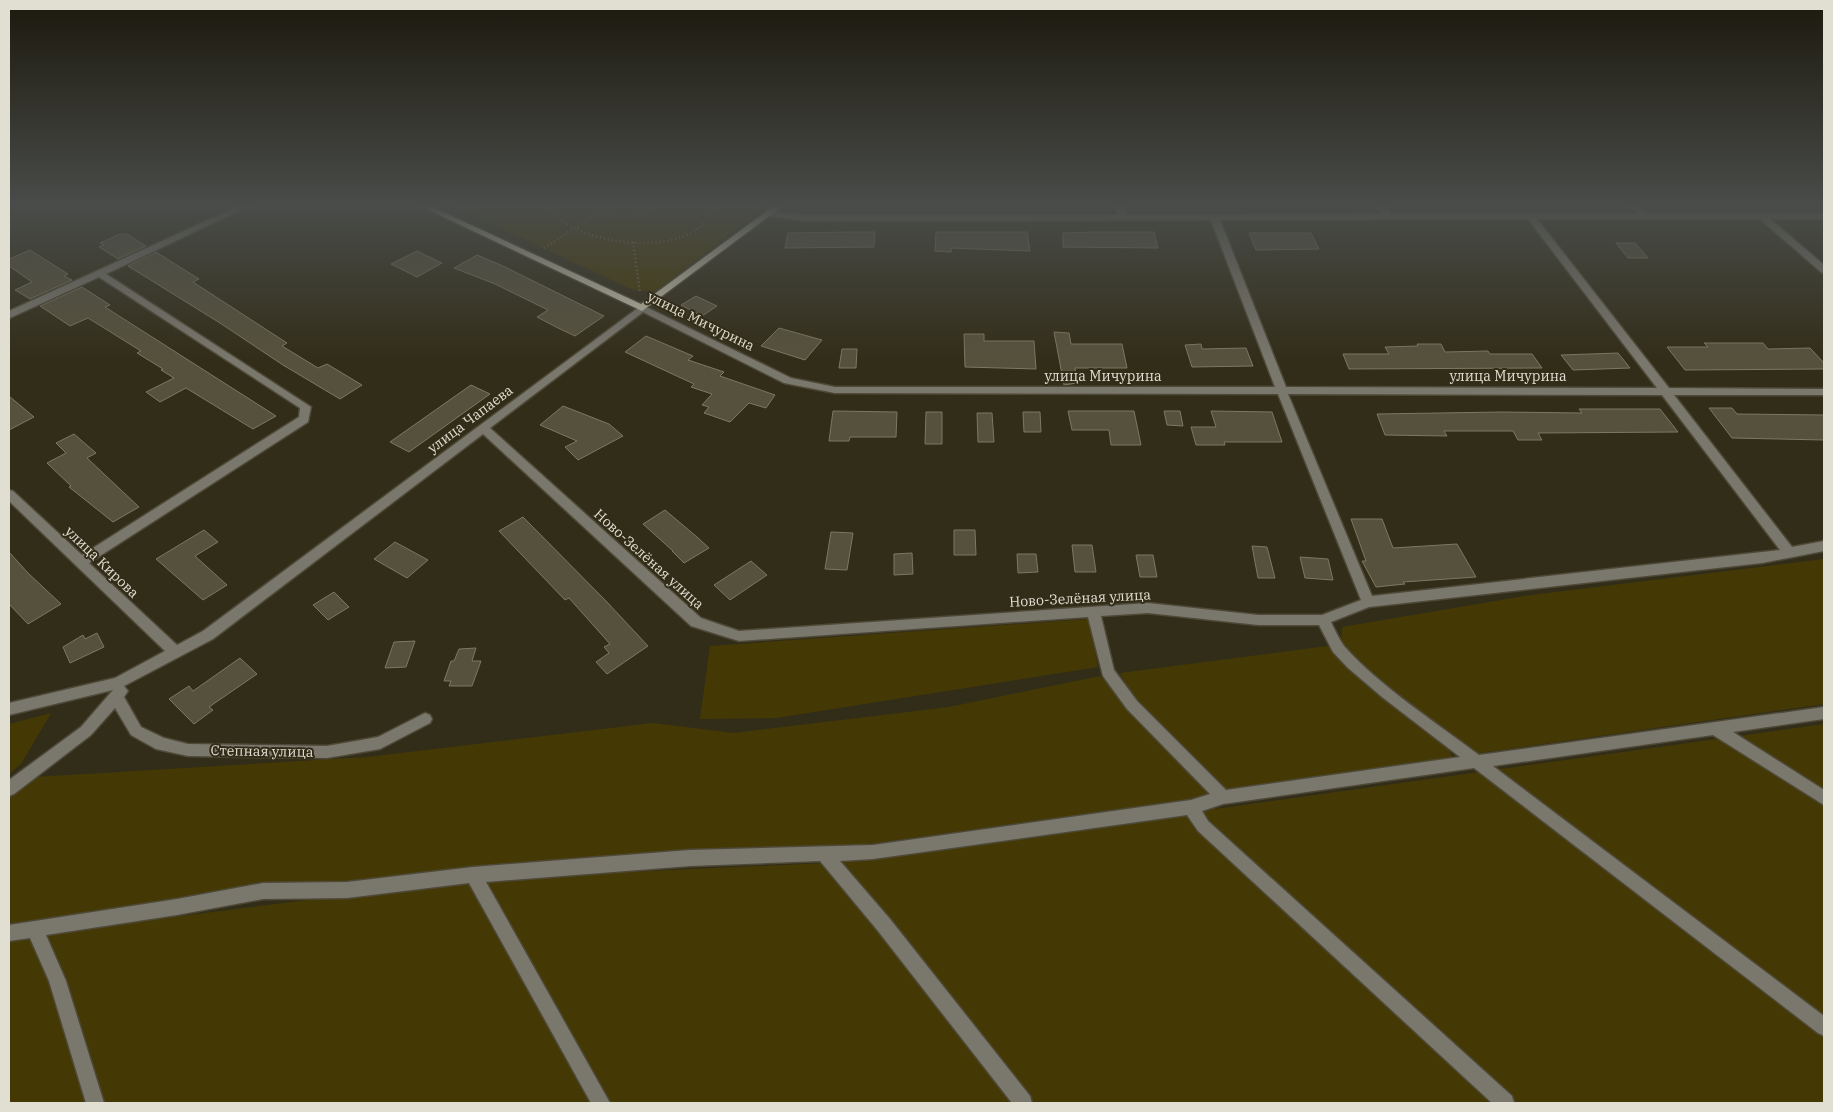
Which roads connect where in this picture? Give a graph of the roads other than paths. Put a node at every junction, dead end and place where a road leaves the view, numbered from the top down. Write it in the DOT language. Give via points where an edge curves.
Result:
graph roads {
  1 [pos="136,257"];
  2 [pos="534,257"];
  3 [pos="710,257"];
  4 [pos="1230,257"];
  5 [pos="1563,257"];
  6 [pos="1809,257"];
  7 [pos="1824,270"];
  8 [pos="99,274"];
  9 [pos="642,308"];
  10 [pos="9,316"];
  11 [pos="1666,391"];
  12 [pos="1282,392"];
  13 [pos="1824,392"];
  14 [pos="482,428"];
  15 [pos="9,494"];
  16 [pos="1824,546"];
  17 [pos="1789,552"];
  18 [pos="81,562"];
  19 [pos="1368,602"];
  20 [pos="1093,611"];
  21 [pos="1323,620"];
  22 [pos="175,652"];
  23 [pos="133,677"];
  24 [pos="116,696"];
  25 [pos="9,709"];
  26 [pos="1824,713"];
  27 [pos="425,719"];
  28 [pos="1715,728"];
  29 [pos="1473,760"];
  30 [pos="9,789"];
  31 [pos="1223,797"];
  32 [pos="1824,798"];
  33 [pos="1192,808"];
  34 [pos="824,854"];
  35 [pos="473,875"];
  36 [pos="35,929"];
  37 [pos="9,932"];
  38 [pos="1824,1026"];
  39 [pos="95,1103"];
  40 [pos="601,1103"];
  41 [pos="1023,1103"];
  42 [pos="1505,1103"];
  1 -- 8 [label="street"];
  2 -- 9 [label="main road, улица Мичурина"];
  3 -- 9 [label="main road, улица Чапаева"];
  4 -- 12 [label="street"];
  5 -- 11 [label="street"];
  6 -- 7 [label="street"];
  8 -- 10 [label="street"];
  8 -- 18 [label="street" via="306,407 304,419"];
  9 -- 12 [label="street, улица Мичурина" via="788,381 836,390"];
  9 -- 14 [label="street, улица Чапаева"];
  11 -- 12 [label="street, улица Мичурина"];
  11 -- 13 [label="street, улица Мичурина"];
  11 -- 17 [label="street"];
  12 -- 19 [label="street"];
  14 -- 20 [label="street, Ново-Зелёная улица" via="696,622 739,636"];
  14 -- 22 [label="street, улица Чапаева" via="208,635"];
  15 -- 18 [label="street, улица Кирова"];
  16 -- 17 [label="street, Ново-Зелёная улица"];
  17 -- 19 [label="street, Ново-Зелёная улица" via="1762,558"];
  18 -- 22 [label="street, улица Кирова"];
  19 -- 21 [label="street, Ново-Зелёная улица"];
  20 -- 21 [label="street, Ново-Зелёная улица" via="1148,608 1258,620"];
  20 -- 31 [label="street" via="1108,672 1132,704"];
  21 -- 29 [label="street" via="1338,648 1352,663"];
  22 -- 23 [label="street, улица Чапаева"];
  23 -- 24 [label="street"];
  23 -- 25 [label="street"];
  24 -- 27 [label="street, Степная улица" via="136,731 161,744 188,750 327,752 380,743"];
  24 -- 30 [label="street" via="86,731"];
  26 -- 28 [label="street"];
  28 -- 29 [label="street"];
  28 -- 32 [label="street"];
  29 -- 31 [label="street"];
  29 -- 38 [label="street"];
  31 -- 33 [label="street"];
  33 -- 34 [label="street" via="873,852"];
  33 -- 42 [label="street" via="1203,826"];
  34 -- 35 [label="street" via="690,858"];
  34 -- 41 [label="street" via="884,925"];
  35 -- 36 [label="street" via="347,890 263,891"];
  35 -- 40 [label="street"];
  36 -- 37 [label="street"];
  36 -- 39 [label="street" via="57,981"];
}
